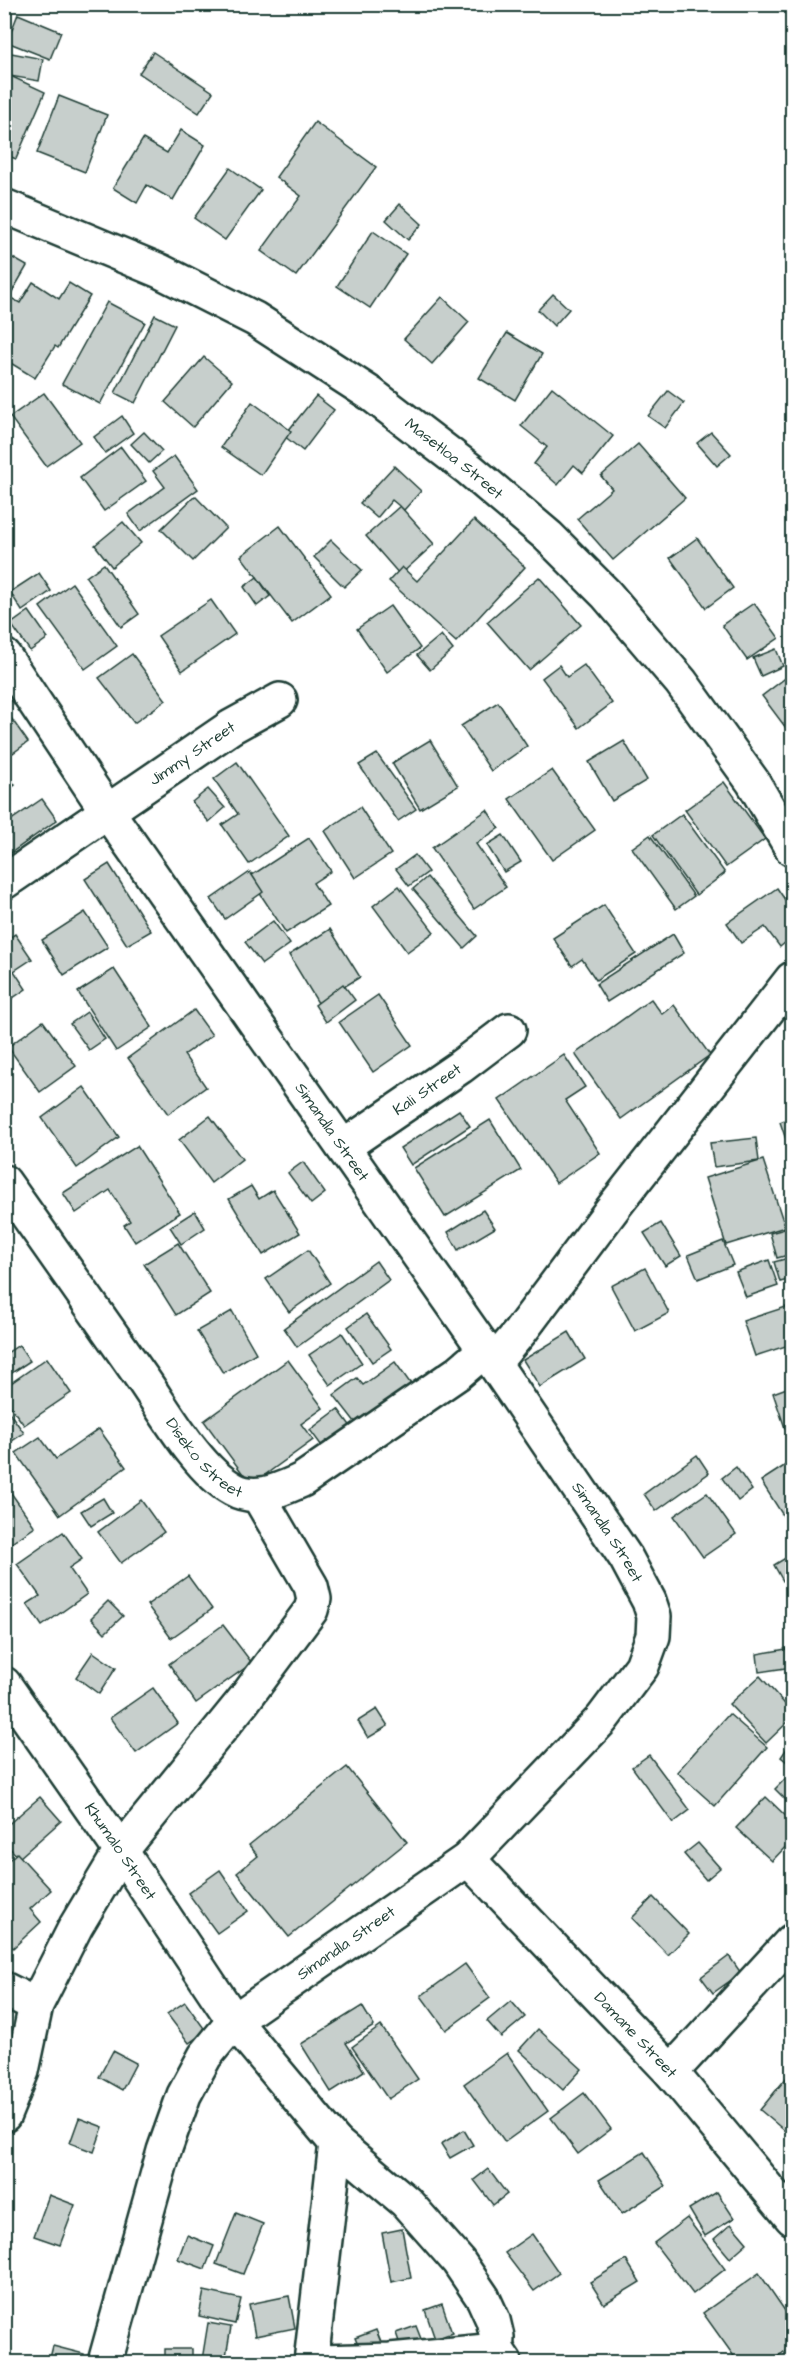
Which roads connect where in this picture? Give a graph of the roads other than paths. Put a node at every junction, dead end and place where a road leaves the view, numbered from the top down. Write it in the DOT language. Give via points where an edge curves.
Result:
graph roads {
  1 [pos="4,206"];
  2 [pos="4,656"];
  3 [pos="280,700"];
  4 [pos="107,811"];
  5 [pos="792,849"];
  6 [pos="4,882"];
  7 [pos="792,979"];
  8 [pos="509,1030"];
  9 [pos="343,1147"];
  10 [pos="4,1182"];
  11 [pos="489,1356"];
  12 [pos="258,1495"];
  13 [pos="4,1684"];
  14 [pos="121,1851"];
  15 [pos="468,1859"];
  16 [pos="792,1941"];
  17 [pos="4,1989"];
  18 [pos="36,2005"];
  19 [pos="234,2020"];
  20 [pos="671,2072"];
  21 [pos="4,2115"];
  22 [pos="336,2143"];
  23 [pos="792,2218"];
  24 [pos="499,2358"];
  25 [pos="105,2362"];
  26 [pos="311,2362"];
  27 [pos="321,2362"];
  1 -- 5 [label="street, Masetloa Street" via="160,271 255,320 371,394 469,469 548,536 681,682 747,773"];
  2 -- 4 [label="street, Simandla Street"];
  3 -- 4 [label="street, Jimmy Street" via="231,727"];
  4 -- 6 [label="street"];
  4 -- 9 [label="street, Simandla Street"];
  7 -- 11 [label="street, Diseko Street" via="520,1332"];
  8 -- 9 [label="street, Kali Street"];
  9 -- 11 [label="street, Simandla Street"];
  10 -- 12 [label="street, Diseko Street" via="211,1474 234,1490"];
  11 -- 12 [label="street, Diseko Street" via="302,1480"];
  11 -- 15 [label="street, Simandla Street" via="626,1558 649,1601 655,1624 642,1666 602,1719"];
  12 -- 14 [label="street" via="311,1586 311,1610 244,1700"];
  13 -- 14 [label="street, Khumalo Street"];
  14 -- 18 [label="street" via="76,1926"];
  14 -- 19 [label="street, Khumalo Street"];
  15 -- 19 [label="street, Simandla Street"];
  15 -- 20 [label="street, Damane Street"];
  16 -- 20 [label="street"];
  17 -- 18 [label="street"];
  18 -- 21 [label="street" via="22,2071"];
  19 -- 22 [label="street, Khumalo Street"];
  19 -- 25 [label="street, Simandla Street" via="205,2056 184,2095 164,2151"];
  20 -- 23 [label="street, Damane Street"];
  22 -- 24 [label="street, Khumalo Street" via="406,2202 458,2261 488,2309"];
  22 -- 26 [label="street"];
  24 -- 27 [label="street"];
}
